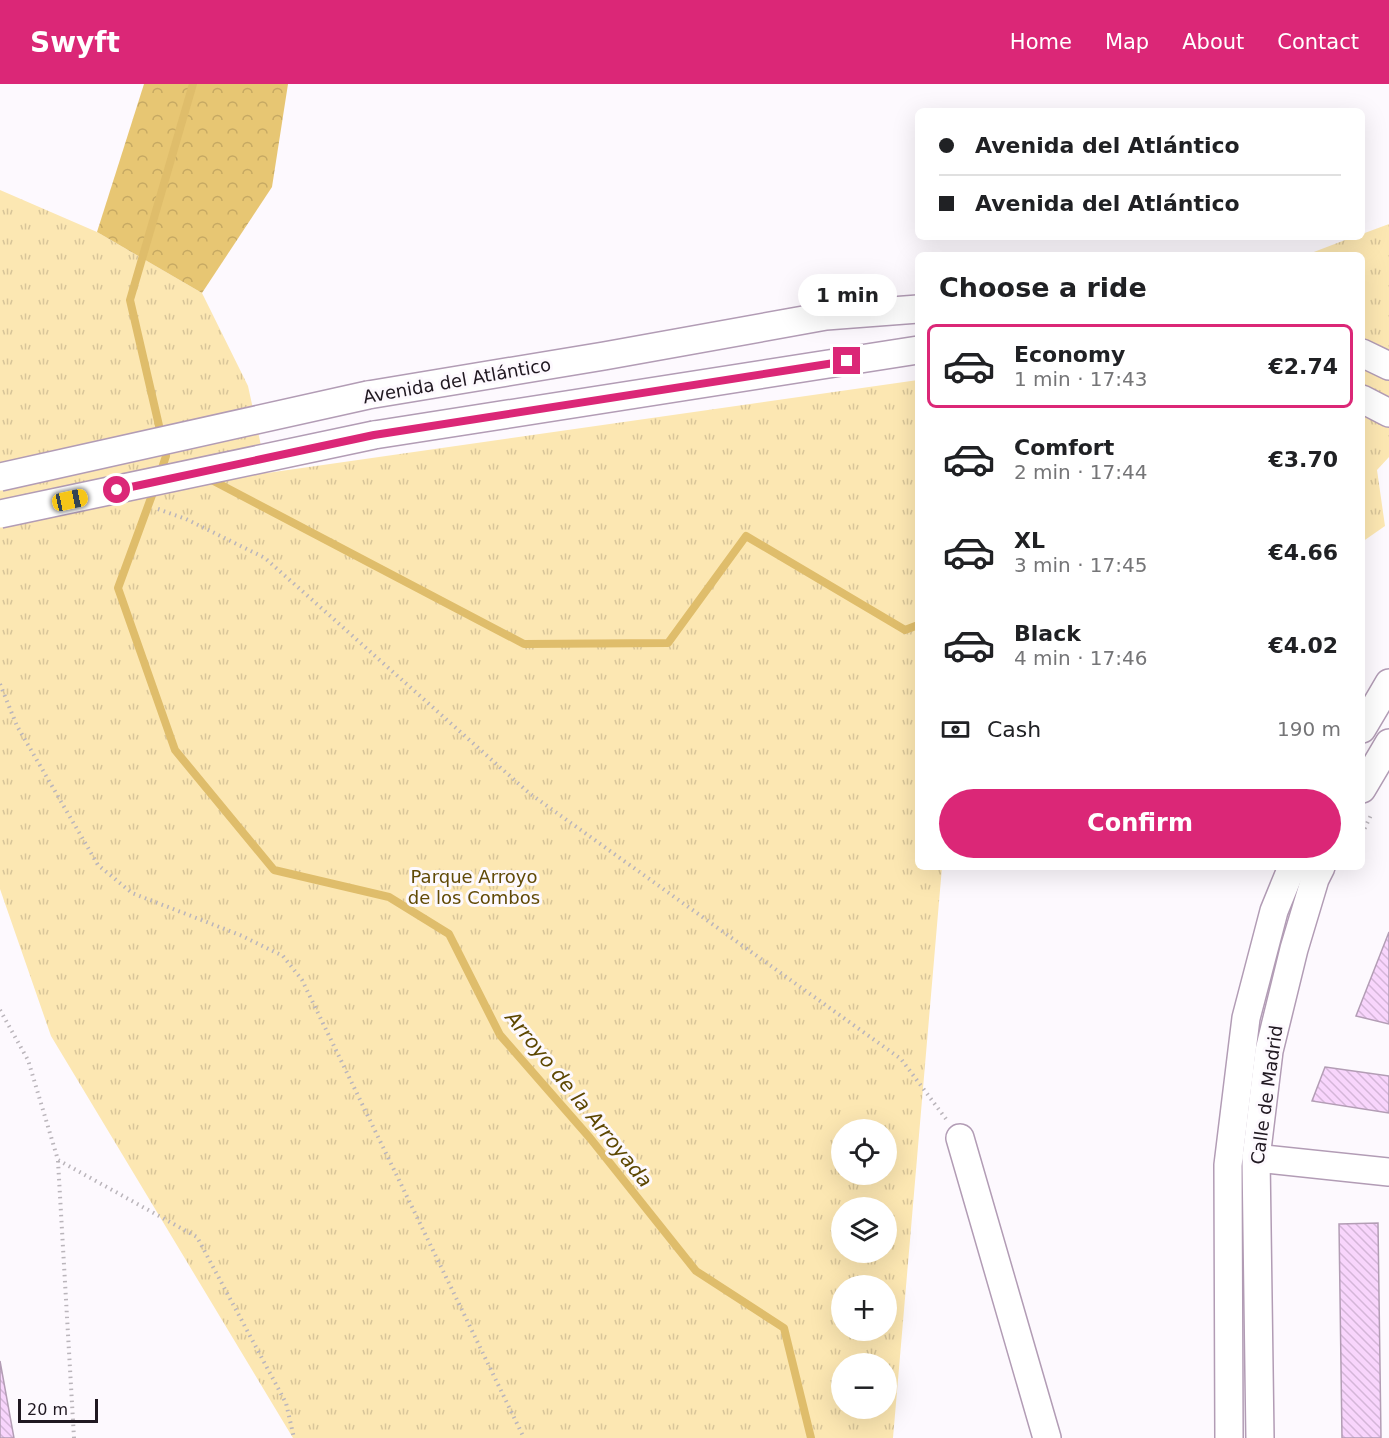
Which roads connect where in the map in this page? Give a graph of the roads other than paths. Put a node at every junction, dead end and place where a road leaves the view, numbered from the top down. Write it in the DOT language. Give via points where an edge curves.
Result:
graph roads {
  1 [pos="915,309"];
  2 [pos="915,350"];
  3 [pos="1365,354"];
  4 [pos="1389,366"];
  5 [pos="1365,401"];
  6 [pos="1389,413"];
  7 [pos="0,477"];
  8 [pos="0,514"];
  9 [pos="1389,683"];
  10 [pos="1365,724"];
  11 [pos="1389,743"];
  12 [pos="1365,784"];
  13 [pos="1291,870"];
  14 [pos="1320,870"];
  15 [pos="960,1138"];
  16 [pos="1256,1158"];
  17 [pos="1389,1172"];
  18 [pos="1047,1438"];
  19 [pos="1230,1438"];
  20 [pos="1260,1438"];
  1 -- 7 [label="street, Avenida del Atlántico, bridge" via="826,315 368,395"];
  2 -- 8 [label="street, bridge" via="374,435"];
  3 -- 4 [label="street"];
  5 -- 6 [label="street"];
  9 -- 10 [label="street"];
  11 -- 12 [label="street"];
  13 -- 19 [label="street, Calle de Madrid" via="1274,910 1246,1018 1228,1166"];
  14 -- 16 [label="street, Calle de Madrid" via="1297,939 1269,1051"];
  15 -- 18 [label="street"];
  16 -- 17 [label="street"];
  16 -- 20 [label="street, Calle de Madrid"];
}
